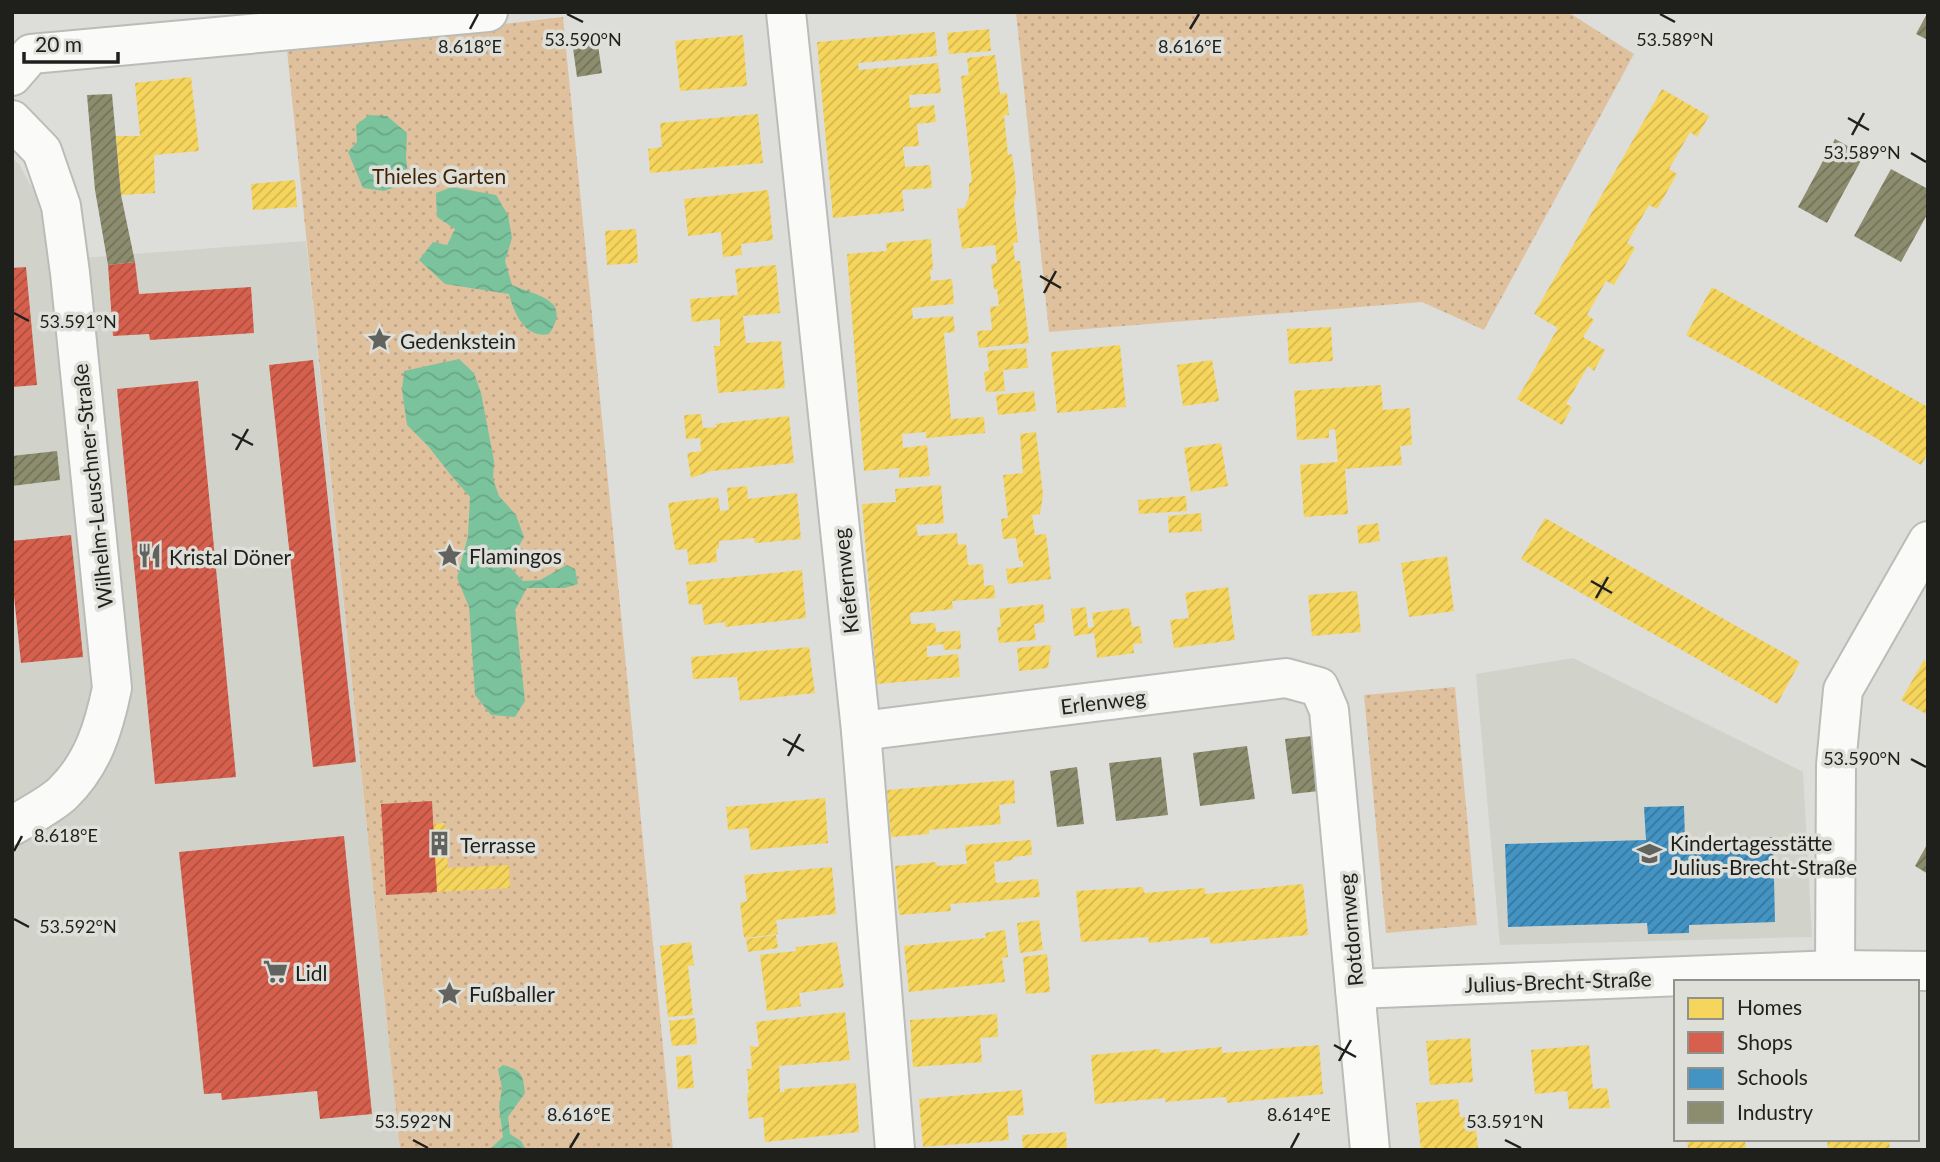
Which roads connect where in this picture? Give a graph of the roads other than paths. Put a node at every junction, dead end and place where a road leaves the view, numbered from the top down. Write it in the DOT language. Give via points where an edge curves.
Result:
graph roads {
  1 [pos="488,12"];
  2 [pos="786,12"];
  3 [pos="12,75"];
  4 [pos="12,120"];
  5 [pos="1928,541"];
  6 [pos="1329,709"];
  7 [pos="861,731"];
  8 [pos="12,826"];
  9 [pos="1835,970"];
  10 [pos="1928,971"];
  11 [pos="1355,989"];
  12 [pos="895,1150"];
  13 [pos="1370,1150"];
  1 -- 3 [label="street" via="31,54"];
  2 -- 7 [label="street, Kiefernweg"];
  4 -- 8 [label="street, Wilhelm-Leuschner-Straße" via="42,150 61,206 112,688 104,726 90,759 63,793"];
  5 -- 9 [label="street" via="1843,690 1836,765"];
  6 -- 7 [label="street, Erlenweg" via="1319,687 1286,678"];
  6 -- 11 [label="street, Rotdornweg"];
  7 -- 12 [label="street, Kiefernweg"];
  9 -- 10 [label="street, Julius-Brecht-Straße"];
  9 -- 11 [label="street, Julius-Brecht-Straße"];
  11 -- 13 [label="street, Rotdornweg"];
}
